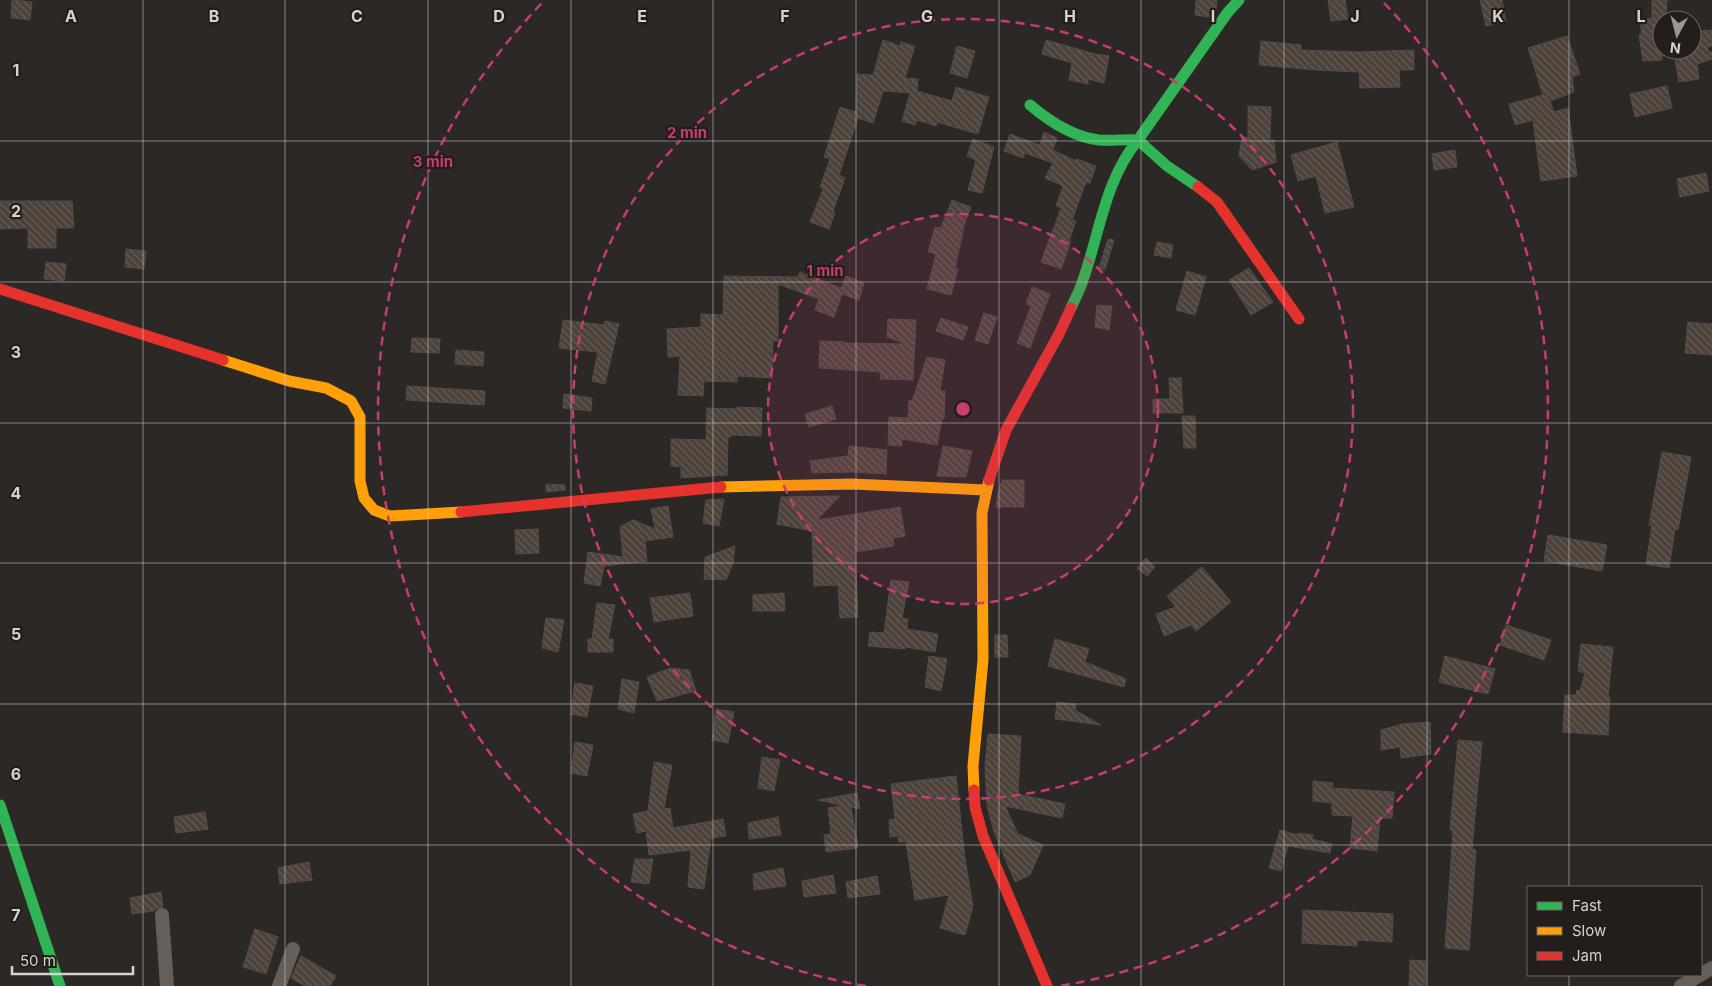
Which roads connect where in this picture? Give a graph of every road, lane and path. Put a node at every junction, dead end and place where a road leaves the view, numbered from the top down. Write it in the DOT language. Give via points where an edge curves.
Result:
graph roads {
  1 [pos="1239,0"];
  2 [pos="1030,105"];
  3 [pos="1138,140"];
  4 [pos="0,289"];
  5 [pos="1299,320"];
  6 [pos="986,490"];
  7 [pos="0,805"];
  8 [pos="162,915"];
  9 [pos="293,949"];
  10 [pos="1698,976"];
  11 [pos="60,986"];
  12 [pos="167,986"];
  13 [pos="280,986"];
  14 [pos="1047,986"];
  15 [pos="1681,986"];
  1 -- 3 [label="street"];
  2 -- 3 [label="street" via="1049,121 1087,138"];
  3 -- 5 [label="street" via="1216,202"];
  3 -- 6 [label="street" via="1127,153 1112,182 1083,281 1059,334 1006,430"];
  4 -- 6 [label="street" via="288,381 326,388 351,401 360,417 360,480 364,498 374,510 390,516 713,487 852,484"];
  6 -- 14 [label="street" via="982,513 983,660 973,766 975,807 983,836"];
  7 -- 11 [label="street"];
  8 -- 12 [label="street"];
  9 -- 13 [label="street"];
  10 -- 15 [label="street"];
}
